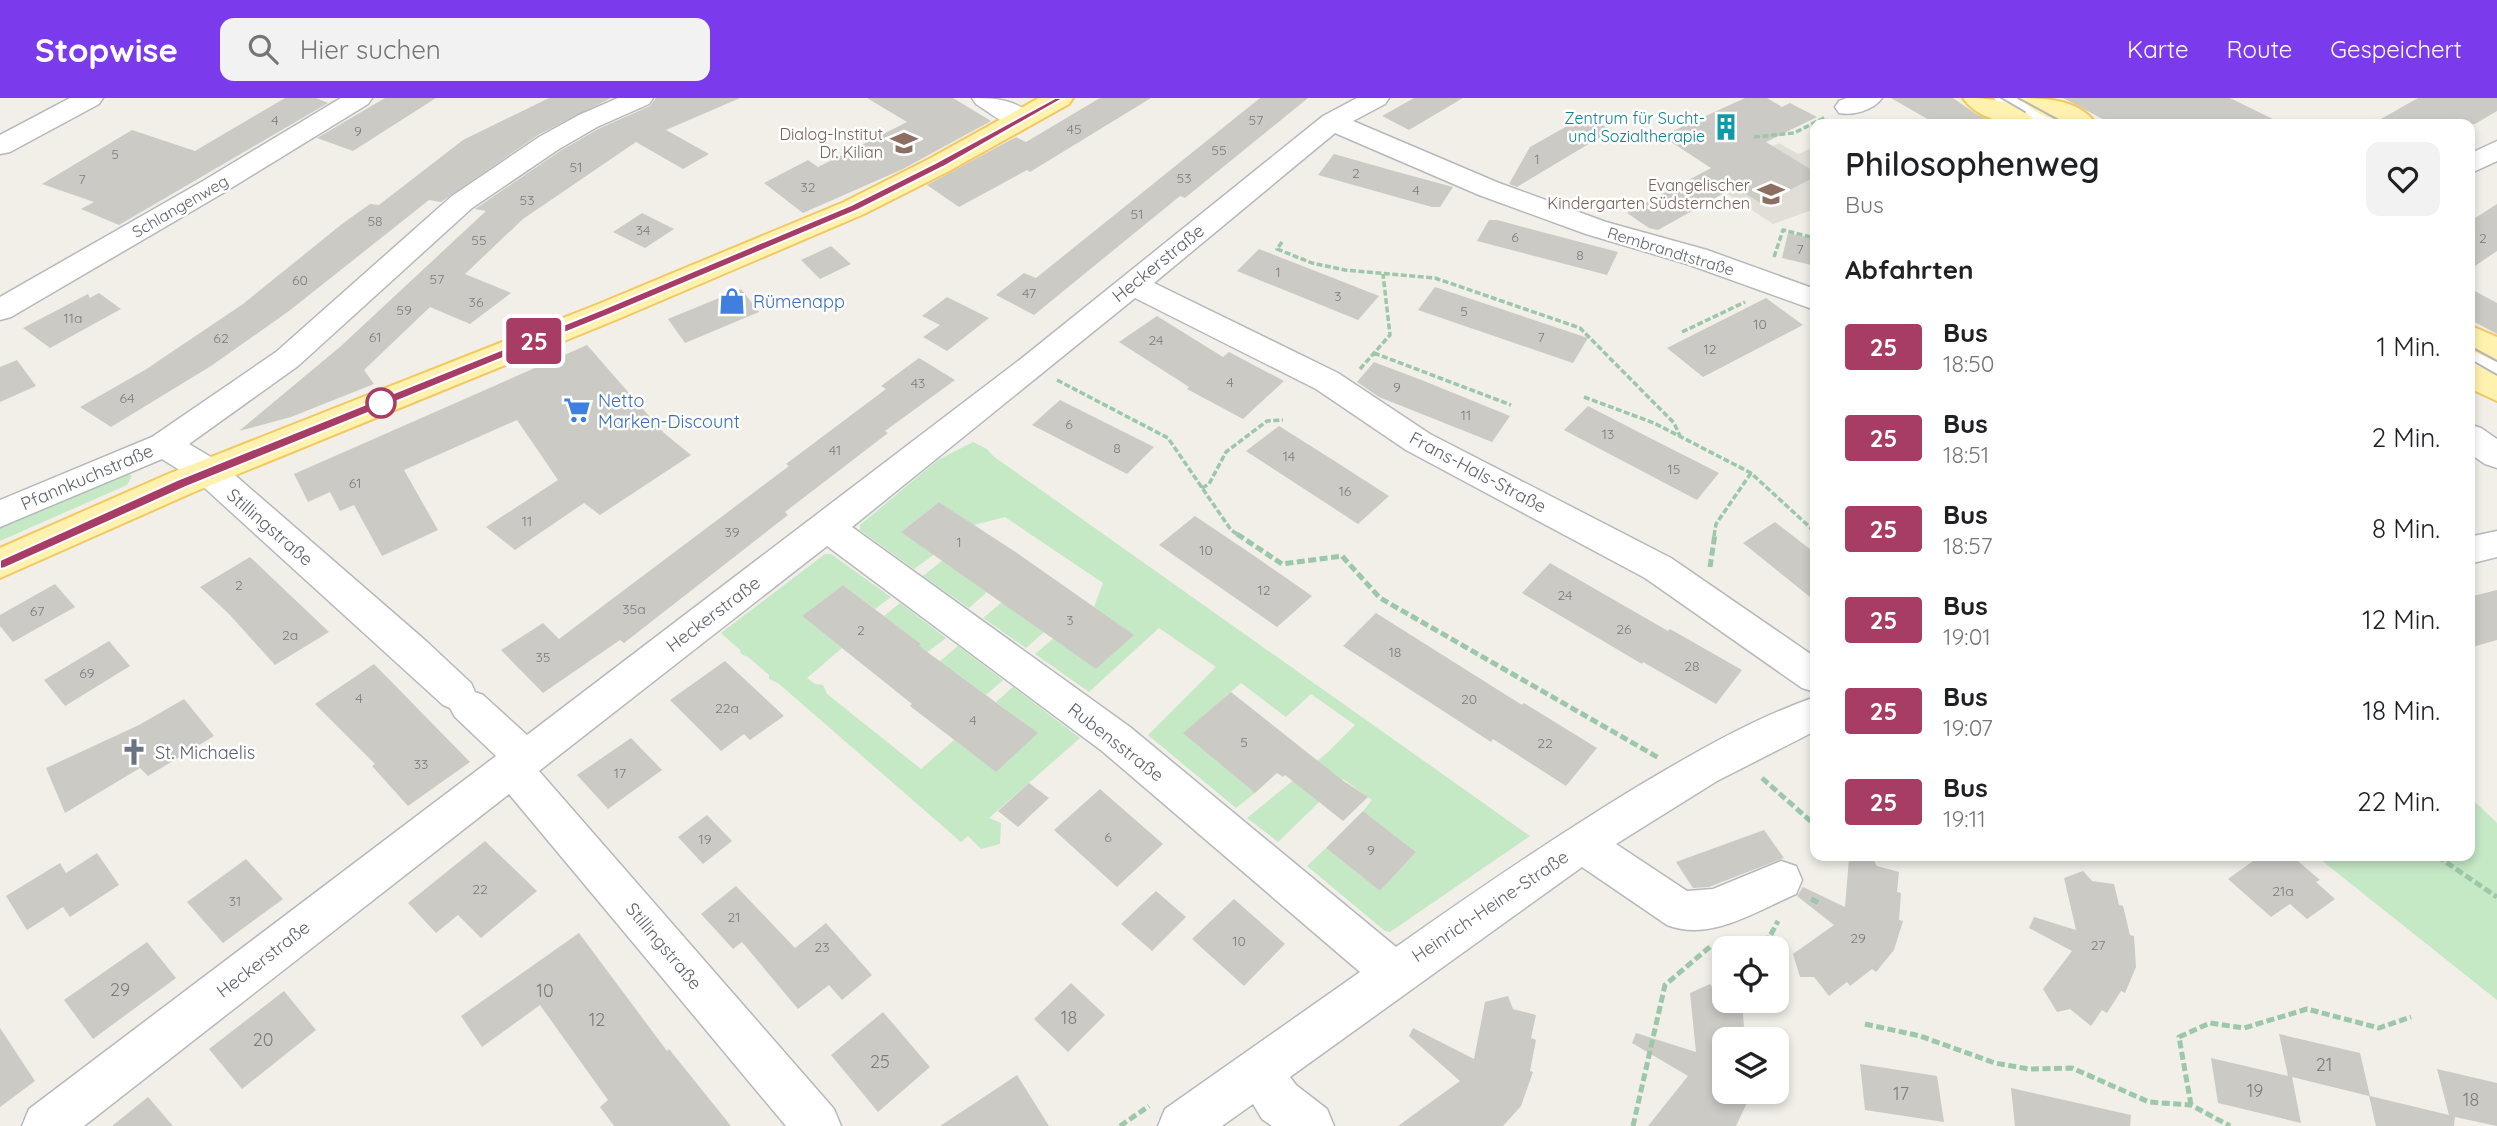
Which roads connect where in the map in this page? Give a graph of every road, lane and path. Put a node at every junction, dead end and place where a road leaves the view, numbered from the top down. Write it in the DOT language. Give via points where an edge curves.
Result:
graph roads {
  1 [pos="90,98"];
  2 [pos="359,98"];
  3 [pos="640,98"];
  4 [pos="985,98"];
  5 [pos="1059,98"];
  6 [pos="1376,98"];
  7 [pos="2035,98"];
  8 [pos="1993,99"];
  9 [pos="2017,119"];
  10 [pos="2043,119"];
  11 [pos="2073,119"];
  12 [pos="1021,120"];
  13 [pos="1332,122"];
  14 [pos="1794,132"];
  15 [pos="1754,137"];
  16 [pos="0,146"];
  17 [pos="2497,149"];
  18 [pos="2475,162"];
  19 [pos="1810,236"];
  20 [pos="1282,242"];
  21 [pos="1383,274"];
  22 [pos="1771,283"];
  23 [pos="1131,284"];
  24 [pos="1810,298"];
  25 [pos="0,310"];
  26 [pos="1682,332"];
  27 [pos="2475,339"];
  28 [pos="2497,351"];
  29 [pos="1374,354"];
  30 [pos="2475,358"];
  31 [pos="1033,366"];
  32 [pos="2497,370"];
  33 [pos="2475,376"];
  34 [pos="2497,389"];
  35 [pos="1341,391"];
  36 [pos="1584,397"];
  37 [pos="1510,405"];
  38 [pos="1283,420"];
  39 [pos="1680,436"];
  40 [pos="2475,440"];
  41 [pos="164,445"];
  42 [pos="2497,456"];
  43 [pos="209,472"];
  44 [pos="1751,473"];
  45 [pos="1202,488"];
  46 [pos="0,514"];
  47 [pos="827,527"];
  48 [pos="1810,527"];
  49 [pos="2497,544"];
  50 [pos="2475,550"];
  51 [pos="0,564"];
  52 [pos="1701,598"];
  53 [pos="1810,674"];
  54 [pos="1810,715"];
  55 [pos="517,762"];
  56 [pos="1762,778"];
  57 [pos="1683,779"];
  58 [pos="1810,821"];
  59 [pos="1583,843"];
  60 [pos="2444,861"];
  61 [pos="1782,897"];
  62 [pos="2497,897"];
  63 [pos="1393,972"];
  64 [pos="2412,1017"];
  65 [pos="1865,1024"];
  66 [pos="1258,1072"];
  67 [pos="2191,1105"];
  68 [pos="46,1126"];
  69 [pos="817,1126"];
  70 [pos="1182,1126"];
  71 [pos="1310,1126"];
  72 [pos="1633,1126"];
  73 [pos="2230,1126"];
  1 -- 16 [label="street"];
  2 -- 25 [label="street, Schlangenweg"];
  3 -- 41 [label="street" via="549,143 462,202 287,359"];
  4 -- 12 [label="street"];
  5 -- 12 [label="main road"];
  6 -- 13 [label="street, Heckerstraße"];
  7 -- 11 [label="main road"];
  8 -- 9 [label="main road"];
  8 -- 10 [label="street"];
  12 -- 43 [label="main road" via="854,208"];
  13 -- 22 [label="street, Rembrandtstraße" via="1501,194"];
  13 -- 23 [label="street, Heckerstraße"];
  14 -- 15 [label="path"];
  17 -- 18 [label="street"];
  19 -- 22 [label="path" via="1783,230"];
  20 -- 21 [label="path" via="1277,249 1312,263"];
  21 -- 29 [label="path" via="1390,335"];
  21 -- 39 [label="path" via="1435,278 1580,328 1674,423"];
  22 -- 24 [label="street, Rembrandtstraße"];
  22 -- 26 [label="path"];
  23 -- 31 [label="street, Heckerstraße"];
  23 -- 35 [label="street, Frans-Hals-Straße"];
  27 -- 28 [label="main road"];
  29 -- 35 [label="path"];
  29 -- 37 [label="path"];
  30 -- 32 [label="street"];
  31 -- 45 [label="path" via="1168,438"];
  31 -- 47 [label="street, Heckerstraße"];
  33 -- 34 [label="main road"];
  35 -- 52 [label="street, Frans-Hals-Straße" via="1419,442 1658,568"];
  36 -- 39 [label="path"];
  38 -- 45 [label="path" via="1267,421 1226,452 1209,484"];
  39 -- 44 [label="path"];
  40 -- 42 [label="street"];
  41 -- 43 [label="street, Pfannkuchstraße"];
  41 -- 46 [label="street, Pfannkuchstraße"];
  43 -- 51 [label="main road"];
  43 -- 55 [label="street, Stillingstraße" via="413,652"];
  44 -- 48 [label="path"];
  44 -- 52 [label="path" via="1716,524 1708,583"];
  45 -- 57 [label="path" via="1231,530 1282,564 1342,556 1380,598 1663,761"];
  47 -- 55 [label="street, Heckerstraße"];
  47 -- 63 [label="street, Rubensstraße" via="1115,739"];
  49 -- 50 [label="street"];
  52 -- 53 [label="street, Frans-Hals-Straße"];
  54 -- 57 [label="street, Heinrich-Heine-Straße"];
  55 -- 68 [label="street, Heckerstraße"];
  55 -- 69 [label="street, Stillingstraße"];
  56 -- 58 [label="path"];
  57 -- 59 [label="street, Heinrich-Heine-Straße"];
  59 -- 61 [label="street" via="1682,911"];
  59 -- 63 [label="street, Heinrich-Heine-Straße"];
  60 -- 62 [label="path"];
  61 -- 72 [label="path" via="1769,938 1711,945 1665,985"];
  63 -- 66 [label="street, Heinrich-Heine-Straße"];
  64 -- 67 [label="path" via="2379,1028 2307,1009 2244,1028 2210,1023 2179,1037"];
  65 -- 67 [label="path" via="1920,1035 1996,1063 2029,1069 2072,1068 2149,1102"];
  66 -- 70 [label="street, Heinrich-Heine-Straße"];
  66 -- 71 [label="street" via="1279,1102"];
  67 -- 73 [label="path"];
}
